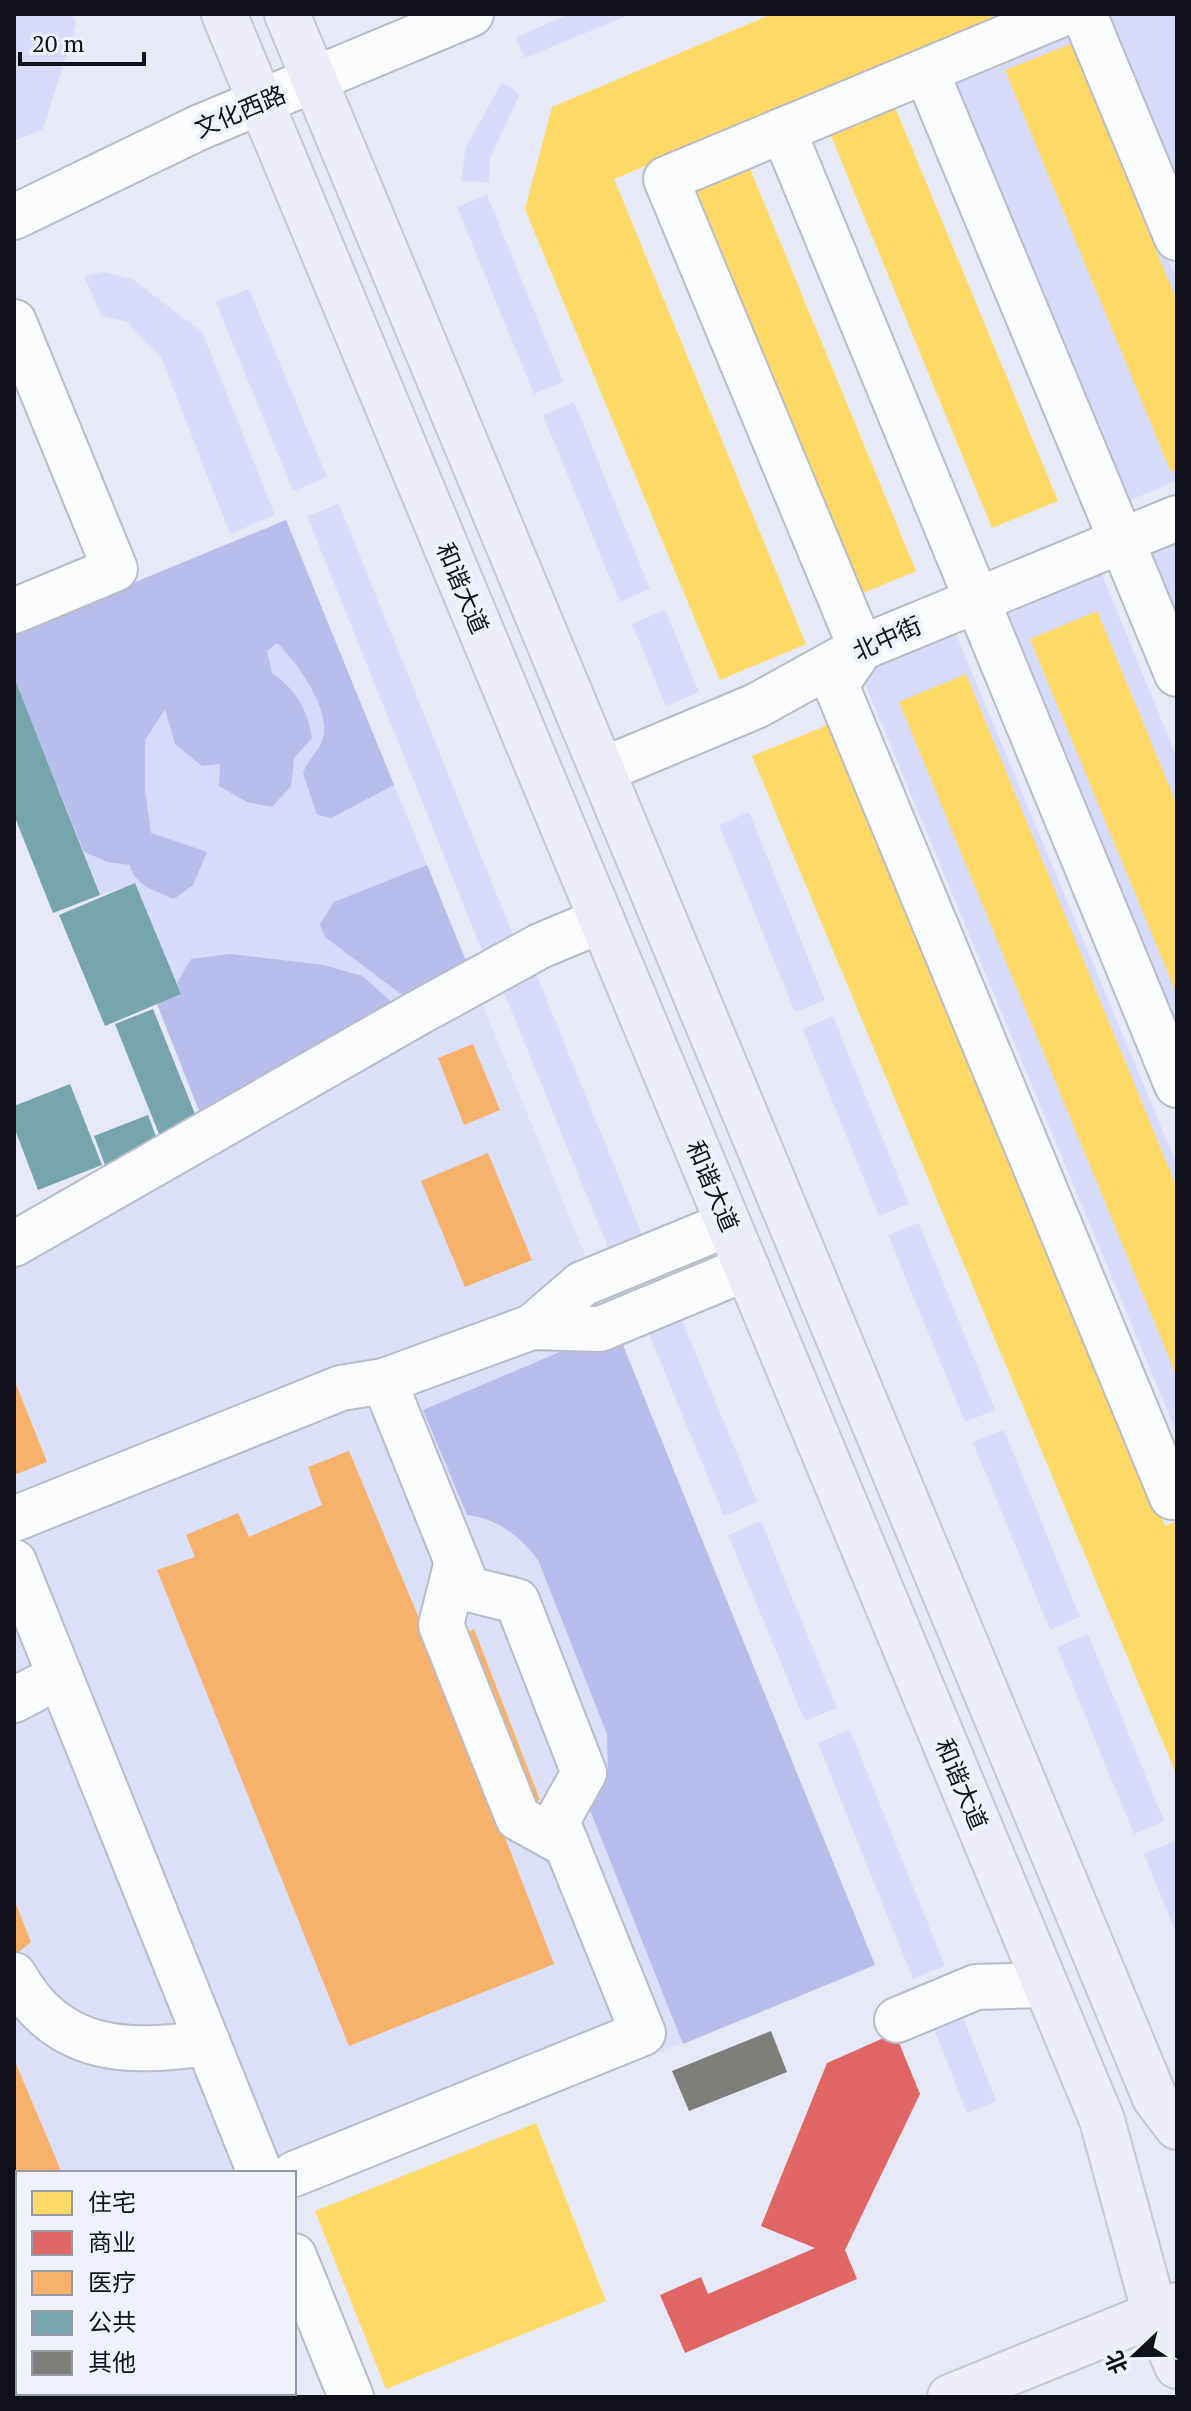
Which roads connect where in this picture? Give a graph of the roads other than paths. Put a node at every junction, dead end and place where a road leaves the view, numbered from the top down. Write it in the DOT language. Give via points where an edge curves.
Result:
graph roads {
  1 [pos="224,14"];
  2 [pos="287,14"];
  3 [pos="471,14"];
  4 [pos="1062,14"];
  5 [pos="1084,14"];
  6 [pos="926,71"];
  7 [pos="315,80"];
  8 [pos="261,102"];
  9 [pos="783,130"];
  10 [pos="14,217"];
  11 [pos="1177,238"];
  12 [pos="14,322"];
  13 [pos="1177,518"];
  14 [pos="1121,541"];
  15 [pos="977,600"];
  16 [pos="14,611"];
  17 [pos="861,648"];
  18 [pos="1177,674"];
  19 [pos="603,770"];
  20 [pos="602,920"];
  21 [pos="1177,1085"];
  22 [pos="728,1224"];
  23 [pos="14,1244"];
  24 [pos="747,1268"];
  25 [pos="532,1327"];
  26 [pos="384,1381"];
  27 [pos="1177,1495"];
  28 [pos="14,1519"];
  29 [pos="457,1561"];
  30 [pos="14,1562"];
  31 [pos="60,1676"];
  32 [pos="14,1700"];
  33 [pos="567,1845"];
  34 [pos="14,1975"];
  35 [pos="1045,1985"];
  36 [pos="897,2020"];
  37 [pos="208,2043"];
  38 [pos="1177,2127"];
  39 [pos="259,2171"];
  40 [pos="296,2173"];
  41 [pos="296,2261"];
  42 [pos="1166,2310"];
  43 [pos="1177,2366"];
  44 [pos="351,2397"];
  45 [pos="950,2397"];
  1 -- 8 [label="main road, 和谐大道"];
  2 -- 7 [label="main road"];
  3 -- 7 [label="street, 文化西路"];
  4 -- 6 [label="street"];
  5 -- 11 [label="street"];
  6 -- 9 [label="street"];
  6 -- 14 [label="street"];
  7 -- 8 [label="street, 文化西路"];
  7 -- 19 [label="main road"];
  8 -- 10 [label="street, 文化西路"];
  8 -- 20 [label="main road, 和谐大道"];
  9 -- 15 [label="street"];
  9 -- 17 [label="street" via="666,179"];
  12 -- 16 [label="street" via="115,569"];
  13 -- 14 [label="street, 北中街"];
  14 -- 15 [label="street, 北中街"];
  14 -- 18 [label="street"];
  15 -- 17 [label="street, 北中街"];
  15 -- 21 [label="street"];
  17 -- 19 [label="street, 北中街" via="756,706"];
  17 -- 27 [label="street" via="836,685 1172,1497"];
  19 -- 38 [label="main road" via="1155,2098"];
  20 -- 22 [label="main road, 和谐大道"];
  20 -- 23 [label="street" via="526,953"];
  22 -- 24 [label="main road, 和谐大道"];
  22 -- 25 [label="street" via="582,1284"];
  24 -- 25 [label="street" via="600,1329"];
  24 -- 35 [label="main road, 和谐大道"];
  25 -- 26 [label="street"];
  26 -- 28 [label="street" via="341,1388 300,1403"];
  26 -- 29 [label="street"];
  29 -- 33 [label="street" via="441,1625 518,1818"];
  29 -- 33 [label="street" via="468,1589 517,1601 584,1773 557,1821"];
  30 -- 31 [label="street"];
  31 -- 32 [label="street"];
  31 -- 37 [label="street"];
  33 -- 40 [label="street" via="643,2033"];
  34 -- 37 [label="street" via="36,2005 81,2039 148,2051"];
  35 -- 36 [label="street" via="976,1987"];
  35 -- 42 [label="main road, 和谐大道" via="1102,2120"];
  37 -- 39 [label="street"];
  41 -- 44 [label="street"];
  42 -- 43 [label="main road, 和谐大道"];
  42 -- 45 [label="main road"];
}
